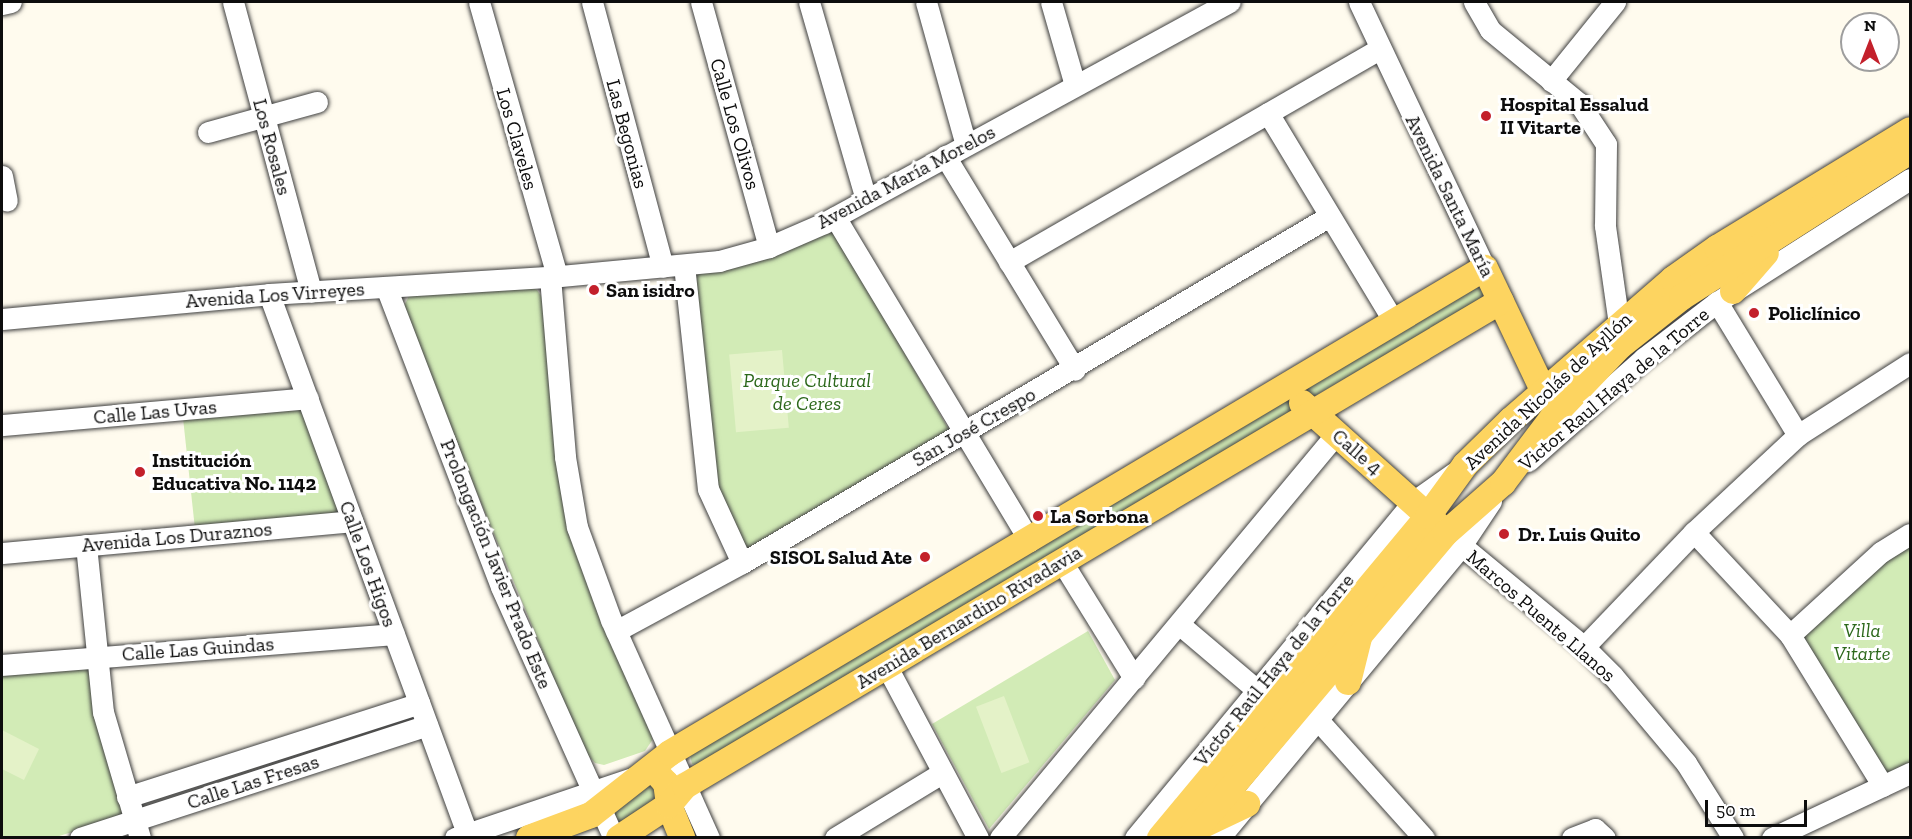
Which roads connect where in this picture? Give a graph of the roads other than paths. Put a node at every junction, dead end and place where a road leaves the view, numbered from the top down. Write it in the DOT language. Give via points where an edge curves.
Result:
graph roads {
  1 [pos="233,2"];
  2 [pos="479,2"];
  3 [pos="592,2"];
  4 [pos="701,2"];
  5 [pos="809,2"];
  6 [pos="926,2"];
  7 [pos="1051,2"];
  8 [pos="1230,2"];
  9 [pos="1359,2"];
  10 [pos="1474,2"];
  11 [pos="1615,2"];
  12 [pos="1192,11"];
  13 [pos="1379,49"];
  14 [pos="1073,76"];
  15 [pos="1551,81"];
  16 [pos="317,102"];
  17 [pos="1268,113"];
  18 [pos="264,117"];
  19 [pos="1911,130"];
  20 [pos="208,132"];
  21 [pos="966,145"];
  22 [pos="1911,151"];
  23 [pos="945,156"];
  24 [pos="2,176"];
  25 [pos="1911,179"];
  26 [pos="866,200"];
  27 [pos="7,201"];
  28 [pos="835,217"];
  29 [pos="1328,217"];
  30 [pos="1787,230"];
  31 [pos="769,247"];
  32 [pos="1009,262"];
  33 [pos="684,265"];
  34 [pos="663,267"];
  35 [pos="1485,268"];
  36 [pos="553,277"];
  37 [pos="386,287"];
  38 [pos="311,292"];
  39 [pos="269,294"];
  40 [pos="1725,297"];
  41 [pos="1500,301"];
  42 [pos="2,319"];
  43 [pos="1394,322"];
  44 [pos="1619,324"];
  45 [pos="1911,363"];
  46 [pos="1075,370"];
  47 [pos="1288,387"];
  48 [pos="1543,390"];
  49 [pos="308,398"];
  50 [pos="1311,414"];
  51 [pos="2,426"];
  52 [pos="962,433"];
  53 [pos="1336,433"];
  54 [pos="1798,435"];
  55 [pos="1503,483"];
  56 [pos="1420,509"];
  57 [pos="352,521"];
  58 [pos="1694,531"];
  59 [pos="1911,534"];
  60 [pos="1454,539"];
  61 [pos="1030,541"];
  62 [pos="86,545"];
  63 [pos="2,553"];
  64 [pos="1062,562"];
  65 [pos="742,563"];
  66 [pos="1179,624"];
  67 [pos="1350,627"];
  68 [pos="616,631"];
  69 [pos="394,634"];
  70 [pos="1790,635"];
  71 [pos="1295,646"];
  72 [pos="1584,647"];
  73 [pos="96,656"];
  74 [pos="2,665"];
  75 [pos="887,667"];
  76 [pos="1134,678"];
  77 [pos="1348,682"];
  78 [pos="1258,691"];
  79 [pos="419,703"];
  80 [pos="1318,720"];
  81 [pos="427,724"];
  82 [pos="1197,763"];
  83 [pos="656,765"];
  84 [pos="942,773"];
  85 [pos="1911,773"];
  86 [pos="1883,786"];
  87 [pos="677,795"];
  88 [pos="127,797"];
  89 [pos="596,799"];
  90 [pos="1247,804"];
  91 [pos="137,829"];
  92 [pos="1196,829"];
  93 [pos="843,835"];
  94 [pos="461,836"];
  95 [pos="626,836"];
  96 [pos="80,837"];
  97 [pos="529,837"];
  98 [pos="682,837"];
  99 [pos="709,837"];
  100 [pos="978,837"];
  101 [pos="1000,837"];
  102 [pos="1136,837"];
  103 [pos="1160,837"];
  104 [pos="1424,837"];
  105 [pos="1572,837"];
  106 [pos="1605,837"];
  107 [pos="1733,837"];
  108 [pos="1772,837"];
  1 -- 18 [label="street, Los Rosales"];
  2 -- 36 [label="street, Los Claveles"];
  3 -- 34 [label="street, Las Begonias"];
  4 -- 31 [label="street, Calle Los Olivos"];
  5 -- 26 [label="street"];
  6 -- 21 [label="street"];
  7 -- 14 [label="street"];
  8 -- 12 [label="street, Avenida María Morelos"];
  9 -- 13 [label="street, Avenida Santa María"];
  10 -- 15 [label="street" via="1490,30"];
  11 -- 15 [label="street"];
  12 -- 14 [label="street, Avenida María Morelos"];
  13 -- 17 [label="street"];
  13 -- 35 [label="street, Avenida Santa María"];
  14 -- 21 [label="street, Avenida María Morelos"];
  15 -- 44 [label="street" via="1579,103 1606,144 1605,226"];
  16 -- 18 [label="street"];
  17 -- 29 [label="street"];
  17 -- 32 [label="street"];
  18 -- 20 [label="street"];
  18 -- 38 [label="street, Los Rosales"];
  19 -- 44 [label="main road, Avenida Nicolás de Ayllón" via="1717,248"];
  21 -- 23 [label="street, Avenida María Morelos"];
  22 -- 30 [label="main road, Avenida Nicolás de Ayllón"];
  23 -- 26 [label="street, Avenida María Morelos"];
  23 -- 32 [label="street"];
  24 -- 27 [label="street"];
  25 -- 40 [label="street, Victor Raul Haya de la Torre"];
  26 -- 28 [label="street, Avenida María Morelos"];
  28 -- 31 [label="street, Avenida María Morelos"];
  28 -- 52 [label="street"];
  29 -- 43 [label="street"];
  29 -- 46 [label="street, San José Crespo"];
  30 -- 40 [label="main road"];
  30 -- 55 [label="main road, Avenida Nicolás de Ayllón" via="1682,297 1620,346 1556,413"];
  31 -- 33 [label="street, Avenida María Morelos"];
  32 -- 46 [label="street"];
  33 -- 34 [label="street, Avenida María Morelos"];
  33 -- 65 [label="street" via="708,489"];
  34 -- 36 [label="street, Avenida María Morelos"];
  35 -- 41 [label="main road, Avenida Santa María"];
  35 -- 43 [label="main road, Avenida Bernardino Rivadavia"];
  36 -- 37 [label="street, Avenida Los Virreyes"];
  36 -- 68 [label="street" via="571,496 588,562"];
  37 -- 38 [label="street, Avenida Los Virreyes"];
  37 -- 89 [label="street, Prolongación Javier Prado Este" via="501,587"];
  38 -- 39 [label="street, Avenida Los Virreyes"];
  39 -- 42 [label="street, Avenida Los Virreyes"];
  39 -- 49 [label="street, Calle Los Higos"];
  40 -- 54 [label="street"];
  40 -- 55 [label="street, Victor Raul Haya de la Torre" via="1644,358"];
  41 -- 48 [label="main road, Avenida Santa María"];
  41 -- 50 [label="main road, Avenida Bernardino Rivadavia"];
  43 -- 47 [label="main road, Avenida Bernardino Rivadavia"];
  44 -- 48 [label="main road, Avenida Nicolás de Ayllón"];
  45 -- 54 [label="street"];
  46 -- 52 [label="street, San José Crespo"];
  47 -- 50 [label="main road, Calle 4"];
  47 -- 61 [label="main road, Avenida Bernardino Rivadavia"];
  48 -- 56 [label="main road, Avenida Nicolás de Ayllón"];
  49 -- 51 [label="street, Calle Las Uvas"];
  49 -- 57 [label="street, Calle Los Higos"];
  50 -- 53 [label="main road, Calle 4"];
  50 -- 64 [label="main road, Avenida Bernardino Rivadavia"];
  52 -- 61 [label="street"];
  52 -- 65 [label="street, San José Crespo"];
  53 -- 56 [label="main road, Calle 4"];
  53 -- 66 [label="street"];
  54 -- 58 [label="street"];
  55 -- 60 [label="main road, Avenida Nicolás de Ayllón"];
  56 -- 60 [label="main road, Marcos Puente Llanos"];
  56 -- 67 [label="main road, Avenida Nicolás de Ayllón"];
  56 -- 71 [label="street, Víctor Raúl Haya de la Torre"];
  57 -- 62 [label="street, Avenida Los Duraznos"];
  57 -- 69 [label="street, Calle Los Higos"];
  58 -- 70 [label="street"];
  58 -- 72 [label="street"];
  59 -- 70 [label="street" via="1881,552"];
  60 -- 67 [label="main road, Avenida Nicolás de Ayllón"];
  60 -- 72 [label="street, Marcos Puente Llanos"];
  60 -- 77 [label="street"];
  61 -- 83 [label="main road, Avenida Bernardino Rivadavia"];
  62 -- 63 [label="street, Avenida Los Duraznos"];
  62 -- 73 [label="street"];
  64 -- 75 [label="main road, Avenida Bernardino Rivadavia"];
  64 -- 76 [label="street"];
  65 -- 68 [label="street, San José Crespo"];
  66 -- 76 [label="street"];
  66 -- 78 [label="street"];
  67 -- 71 [label="main road"];
  67 -- 77 [label="main road"];
  67 -- 92 [label="main road, Avenida Nicolás de Ayllón"];
  68 -- 83 [label="street"];
  69 -- 73 [label="street, Calle Las Guindas"];
  69 -- 79 [label="street, Calle Los Higos"];
  70 -- 86 [label="street"];
  71 -- 78 [label="street, Víctor Raúl Haya de la Torre"];
  72 -- 107 [label="street, Marcos Puente Llanos" via="1669,741"];
  73 -- 74 [label="street, Calle Las Guindas"];
  73 -- 88 [label="street" via="103,712"];
  75 -- 84 [label="street"];
  75 -- 87 [label="main road, Avenida Bernardino Rivadavia"];
  76 -- 101 [label="street"];
  77 -- 80 [label="street"];
  78 -- 82 [label="street, Víctor Raúl Haya de la Torre"];
  79 -- 81 [label="street, Calle Los Higos"];
  79 -- 88 [label="street, Calle Las Fresas"];
  80 -- 90 [label="street"];
  80 -- 104 [label="street"];
  81 -- 91 [label="street, Calle Las Fresas"];
  81 -- 94 [label="street, Calle Los Higos"];
  82 -- 92 [label="main road"];
  82 -- 102 [label="street, Víctor Raúl Haya de la Torre"];
  83 -- 87 [label="main road"];
  83 -- 89 [label="main road, Avenida Bernardino Rivadavia"];
  84 -- 93 [label="street"];
  84 -- 100 [label="street"];
  85 -- 86 [label="street"];
  86 -- 108 [label="street"];
  87 -- 95 [label="main road, Avenida Bernardino Rivadavia"];
  87 -- 98 [label="main road"];
  87 -- 99 [label="street"];
  88 -- 91 [label="street"];
  89 -- 94 [label="street"];
  89 -- 95 [label="street, Prolongación Javier Prado Este"];
  89 -- 97 [label="main road, Avenida Bernardino Rivadavia" via="581,820"];
  90 -- 92 [label="main road"];
  91 -- 96 [label="street, Calle Las Fresas"];
  92 -- 103 [label="main road, Avenida Nicolás de Ayllón"];
  105 -- 106 [label="street" via="1595,829"];
}
